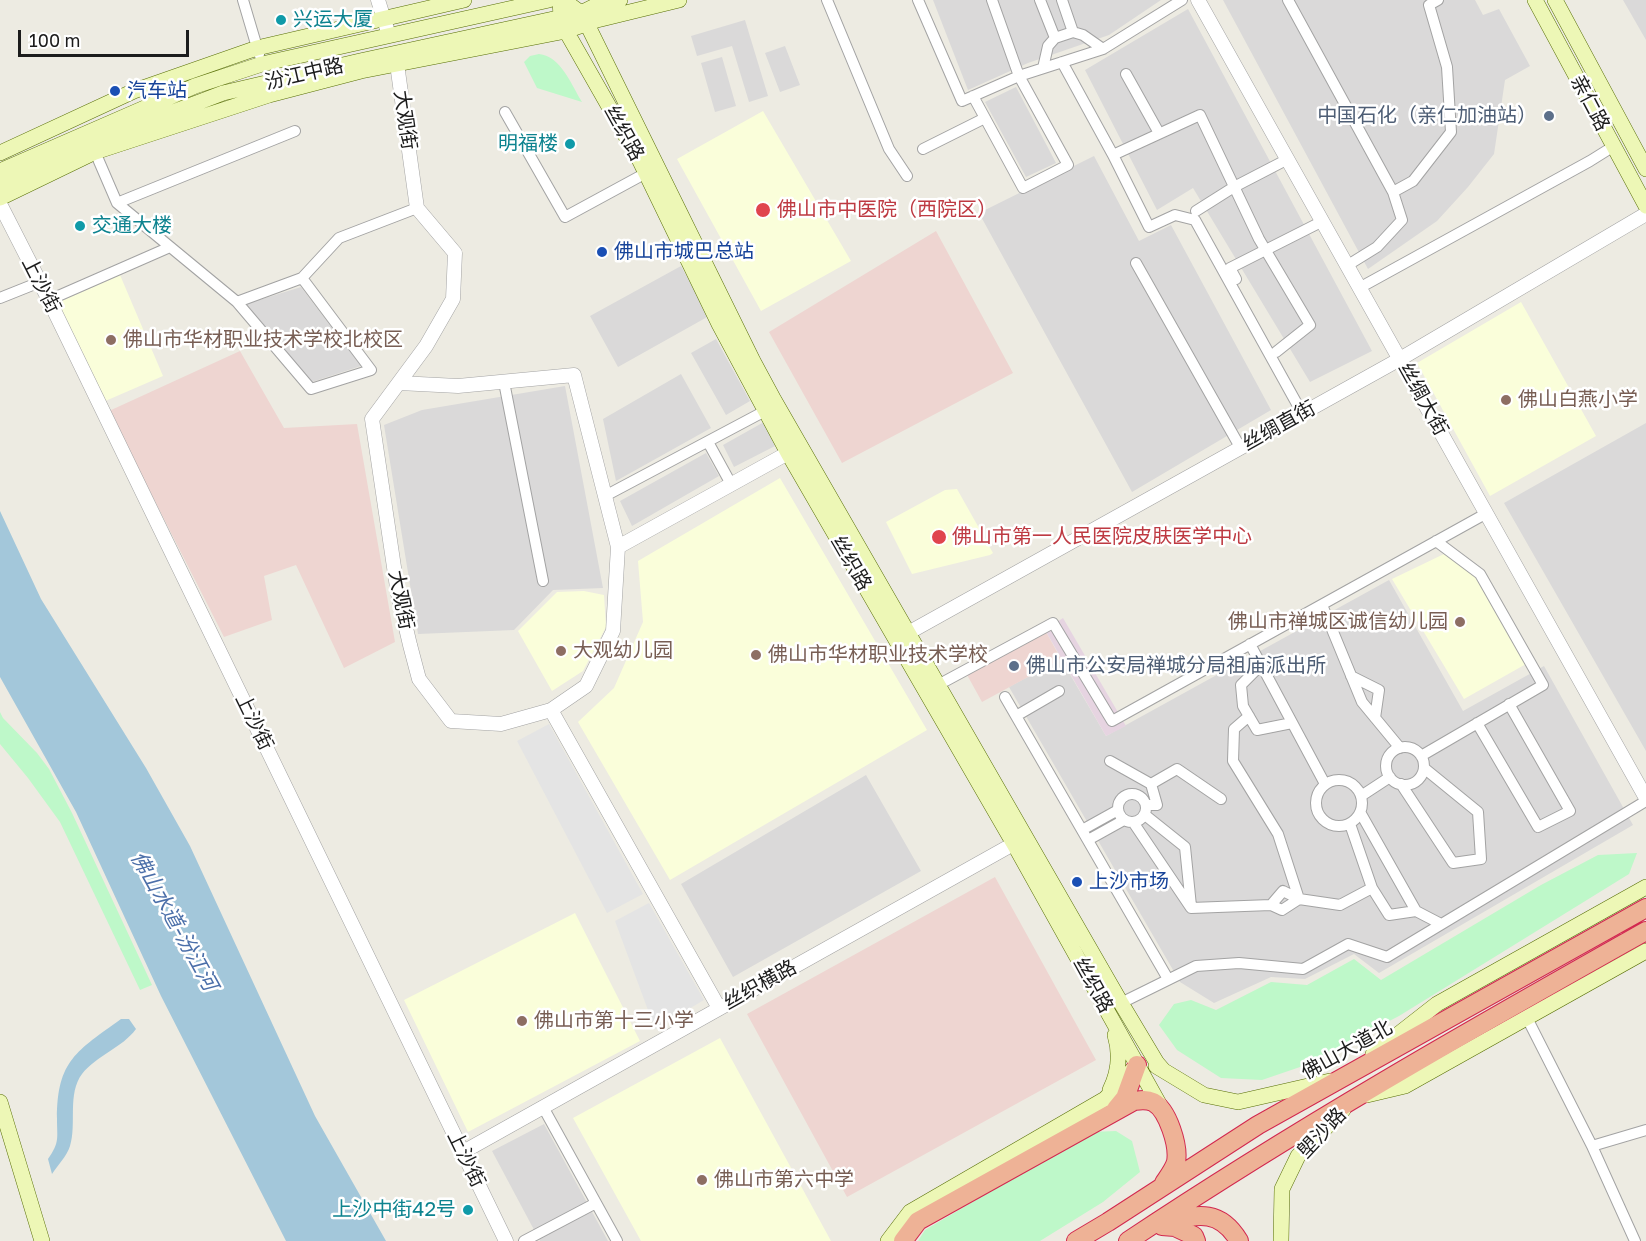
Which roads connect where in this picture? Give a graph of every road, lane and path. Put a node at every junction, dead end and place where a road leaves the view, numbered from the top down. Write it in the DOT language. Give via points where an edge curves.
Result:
graph roads {
  1 [pos="243,0"];
  2 [pos="378,0"];
  3 [pos="464,0"];
  4 [pos="549,0"];
  5 [pos="561,0"];
  6 [pos="620,0"];
  7 [pos="679,0"];
  8 [pos="827,0"];
  9 [pos="918,0"];
  10 [pos="992,0"];
  11 [pos="1040,0"];
  12 [pos="1062,0"];
  13 [pos="1182,0"];
  14 [pos="1198,0"];
  15 [pos="1288,0"];
  16 [pos="1535,0"];
  17 [pos="1555,0"];
  18 [pos="1431,2"];
  19 [pos="590,16"];
  20 [pos="385,19"];
  21 [pos="563,24"];
  22 [pos="1073,32"];
  23 [pos="388,36"];
  24 [pos="1055,38"];
  25 [pos="257,48"];
  26 [pos="1103,49"];
  27 [pos="1062,62"];
  28 [pos="262,64"];
  29 [pos="397,64"];
  30 [pos="1043,68"];
  31 [pos="1126,74"];
  32 [pos="1019,75"];
  33 [pos="973,96"];
  34 [pos="505,112"];
  35 [pos="985,118"];
  36 [pos="295,131"];
  37 [pos="1159,134"];
  38 [pos="1614,146"];
  39 [pos="923,149"];
  40 [pos="96,152"];
  41 [pos="0,153"];
  42 [pos="1113,155"];
  43 [pos="1288,159"];
  44 [pos="1646,169"];
  45 [pos="0,171"];
  46 [pos="646,173"];
  47 [pos="907,176"];
  48 [pos="0,186"];
  49 [pos="1234,188"];
  50 [pos="1394,192"];
  51 [pos="0,198"];
  52 [pos="117,203"];
  53 [pos="0,204"];
  54 [pos="1646,207"];
  55 [pos="417,208"];
  56 [pos="1196,212"];
  57 [pos="1646,214"];
  58 [pos="1323,221"];
  59 [pos="170,247"];
  60 [pos="1265,249"];
  61 [pos="1136,263"];
  62 [pos="1348,265"];
  63 [pos="302,278"];
  64 [pos="40,282"];
  65 [pos="1360,287"];
  66 [pos="0,298"];
  67 [pos="49,300"];
  68 [pos="237,302"];
  69 [pos="1276,351"];
  70 [pos="1400,359"];
  71 [pos="504,382"];
  72 [pos="1292,382"];
  73 [pos="399,383"];
  74 [pos="765,411"];
  75 [pos="1302,413"];
  76 [pos="708,442"];
  77 [pos="1240,447"];
  78 [pos="788,453"];
  79 [pos="731,484"];
  80 [pos="605,496"];
  81 [pos="1487,513"];
  82 [pos="1436,541"];
  83 [pos="618,547"];
  84 [pos="543,581"];
  85 [pos="1322,604"];
  86 [pos="908,633"];
  87 [pos="1250,645"];
  88 [pos="1261,665"];
  89 [pos="1351,676"];
  90 [pos="938,685"];
  91 [pos="1059,692"];
  92 [pos="1005,697"];
  93 [pos="1509,704"];
  94 [pos="551,710"];
  95 [pos="1016,716"];
  96 [pos="1249,716"];
  97 [pos="1375,718"];
  98 [pos="1292,723"];
  99 [pos="1477,723"];
  100 [pos="1400,748"];
  101 [pos="1421,756"];
  102 [pos="1110,761"];
  103 [pos="1424,768"];
  104 [pos="1390,777"];
  105 [pos="1151,784"];
  106 [pos="1325,784"];
  107 [pos="1401,784"];
  108 [pos="1361,796"];
  109 [pos="1221,799"];
  110 [pos="1646,800"];
  111 [pos="1145,810"];
  112 [pos="1360,812"];
  113 [pos="1125,817"];
  114 [pos="1350,824"];
  115 [pos="1085,835"];
  116 [pos="1020,840"];
  117 [pos="1646,887"];
  118 [pos="1372,888"];
  119 [pos="1299,899"];
  120 [pos="1191,908"];
  121 [pos="1646,908"];
  122 [pos="1416,911"];
  123 [pos="1441,924"];
  124 [pos="1646,931"];
  125 [pos="1646,951"];
  126 [pos="1168,979"];
  127 [pos="1121,1003"];
  128 [pos="719,1008"];
  129 [pos="1110,1015"];
  130 [pos="1527,1018"];
  131 [pos="1137,1065"];
  132 [pos="1163,1070"];
  133 [pos="1342,1078"];
  134 [pos="1356,1097"];
  135 [pos="0,1102"];
  136 [pos="1111,1104"];
  137 [pos="543,1107"];
  138 [pos="1166,1115"];
  139 [pos="1646,1130"];
  140 [pos="1592,1146"];
  141 [pos="463,1152"];
  142 [pos="1162,1187"];
  143 [pos="596,1203"];
  144 [pos="1151,1226"];
  145 [pos="42,1241"];
  146 [pos="506,1241"];
  147 [pos="524,1241"];
  148 [pos="617,1241"];
  149 [pos="888,1241"];
  150 [pos="903,1241"];
  151 [pos="1076,1241"];
  152 [pos="1128,1241"];
  153 [pos="1196,1241"];
  154 [pos="1239,1241"];
  155 [pos="1281,1241"];
  156 [pos="1635,1241"];
  1 -- 25 [label="street"];
  2 -- 20 [label="street"];
  3 -- 20 [label="main road"];
  4 -- 23 [label="main road, 汾江中路"];
  5 -- 19 [label="main road, 丝织路"];
  5 -- 21 [label="main road, 丝织路"];
  6 -- 19 [label="main road, 汾江中路"];
  7 -- 19 [label="main road"];
  8 -- 47 [label="street" via="889,149"];
  9 -- 33 [label="street" via="962,101"];
  10 -- 32 [label="street"];
  11 -- 24 [label="street"];
  12 -- 22 [label="street"];
  13 -- 26 [label="street"];
  14 -- 43 [label="street, 丝绸大街"];
  15 -- 50 [label="street"];
  16 -- 38 [label="main road, 亲仁路"];
  17 -- 44 [label="main road, 亲仁路"];
  18 -- 50 [label="street" via="1447,67 1451,132 1413,182"];
  19 -- 21 [label="main road, 汾江中路"];
  19 -- 86 [label="main road, 丝织路" via="694,219 694,243 769,390"];
  20 -- 23 [label="street"];
  20 -- 25 [label="main road"];
  21 -- 29 [label="main road"];
  21 -- 46 [label="main road, 丝织路"];
  21 -- 48 [label="main road, 汾江中路" via="360,60 223,93 94,142"];
  22 -- 24 [label="street"];
  22 -- 26 [label="street"];
  23 -- 28 [label="main road, 汾江中路"];
  24 -- 30 [label="street" via="1048,46"];
  25 -- 28 [label="street"];
  25 -- 41 [label="main road" via="134,91"];
  26 -- 27 [label="street"];
  27 -- 30 [label="street"];
  27 -- 42 [label="street"];
  28 -- 45 [label="main road, 汾江中路" via="195,86"];
  29 -- 40 [label="main road" via="269,95"];
  29 -- 55 [label="street, 大观街"];
  30 -- 32 [label="street"];
  31 -- 37 [label="street"];
  32 -- 33 [label="street"];
  32 -- 35 [label="street" via="1068,165 1023,188"];
  33 -- 35 [label="street"];
  34 -- 46 [label="street" via="565,217"];
  35 -- 39 [label="street"];
  36 -- 52 [label="street"];
  37 -- 42 [label="street"];
  37 -- 49 [label="street" via="1200,114"];
  38 -- 54 [label="main road, 亲仁路"];
  38 -- 65 [label="street"];
  40 -- 51 [label="main road"];
  40 -- 52 [label="street"];
  42 -- 75 [label="street" via="1149,227 1175,215 1196,220"];
  43 -- 49 [label="street"];
  43 -- 58 [label="street, 丝绸大街"];
  46 -- 74 [label="main road, 丝织路"];
  49 -- 56 [label="street"];
  49 -- 60 [label="street"];
  50 -- 62 [label="street" via="1401,220 1377,247"];
  52 -- 59 [label="street"];
  53 -- 64 [label="street, 上沙街"];
  55 -- 63 [label="street" via="339,238"];
  55 -- 73 [label="street, 大观街" via="455,253 453,300"];
  57 -- 70 [label="street, 丝绸直街"];
  58 -- 60 [label="street"];
  58 -- 62 [label="street, 丝绸大街"];
  59 -- 67 [label="street"];
  59 -- 68 [label="street"];
  60 -- 69 [label="street" via="1310,325"];
  60 -- 69 [label="street" via="1230,268"];
  61 -- 77 [label="street"];
  62 -- 65 [label="street, 丝绸大街"];
  63 -- 68 [label="street"];
  63 -- 68 [label="street" via="371,370 311,389"];
  64 -- 66 [label="street"];
  64 -- 67 [label="street, 上沙街"];
  65 -- 70 [label="street, 丝绸大街"];
  67 -- 141 [label="street, 上沙街"];
  69 -- 72 [label="street"];
  70 -- 75 [label="street, 丝绸直街"];
  70 -- 81 [label="street, 丝绸大街"];
  71 -- 73 [label="street" via="458,386"];
  71 -- 80 [label="street, 大观街" via="574,375"];
  71 -- 84 [label="street"];
  73 -- 94 [label="street, 大观街" via="372,419 398,594 419,679 451,721 501,724"];
  74 -- 76 [label="street"];
  74 -- 78 [label="main road, 丝织路"];
  75 -- 77 [label="street, 丝绸直街"];
  76 -- 79 [label="street"];
  76 -- 80 [label="street"];
  77 -- 86 [label="street, 丝绸直街"];
  78 -- 79 [label="street"];
  78 -- 116 [label="main road, 丝织路"];
  79 -- 83 [label="street"];
  80 -- 83 [label="street, 大观街"];
  81 -- 82 [label="street"];
  81 -- 110 [label="street, 丝绸大街"];
  82 -- 85 [label="street"];
  82 -- 93 [label="street" via="1480,574 1542,684"];
  83 -- 94 [label="street, 大观街" via="613,631 586,686"];
  85 -- 87 [label="street"];
  85 -- 89 [label="street"];
  86 -- 90 [label="main road, 丝织路"];
  87 -- 88 [label="street"];
  87 -- 90 [label="street" via="1112,721 1053,623"];
  88 -- 96 [label="street" via="1241,685"];
  88 -- 98 [label="street"];
  89 -- 97 [label="street" via="1362,702"];
  89 -- 97 [label="street" via="1379,690"];
  90 -- 116 [label="main road, 丝织路"];
  91 -- 95 [label="street"];
  92 -- 95 [label="street"];
  93 -- 99 [label="street"];
  93 -- 99 [label="street" via="1570,811 1538,827"];
  94 -- 128 [label="street"];
  95 -- 115 [label="street"];
  96 -- 98 [label="street" via="1257,730"];
  96 -- 119 [label="street" via="1234,729 1233,761 1278,834"];
  97 -- 100 [label="street"];
  98 -- 106 [label="street"];
  99 -- 101 [label="street"];
  100 -- 101 [label="street" via="1412,748"];
  100 -- 104 [label="street" via="1387,760"];
  101 -- 103 [label="street"];
  102 -- 105 [label="street"];
  103 -- 107 [label="street" via="1418,779"];
  103 -- 107 [label="street" via="1478,812 1481,859 1454,863"];
  104 -- 107 [label="street"];
  104 -- 108 [label="street"];
  105 -- 109 [label="street" via="1177,770"];
  105 -- 111 [label="street" via="1157,805"];
  106 -- 108 [label="street" via="1346,781"];
  106 -- 114 [label="street" via="1316,804 1321,818 1335,826"];
  108 -- 112 [label="street"];
  110 -- 123 [label="street"];
  111 -- 113 [label="street" via="1142,818"];
  111 -- 113 [label="street" via="1141,797 1132,794 1119,805"];
  111 -- 120 [label="street" via="1185,847"];
  112 -- 114 [label="street"];
  112 -- 122 [label="street"];
  113 -- 115 [label="street"];
  113 -- 120 [label="street"];
  114 -- 118 [label="street"];
  115 -- 126 [label="street"];
  116 -- 127 [label="main road, 丝织路"];
  116 -- 128 [label="street, 丝织横路"];
  116 -- 129 [label="main road, 丝织路"];
  117 -- 133 [label="main road" via="1437,1004"];
  118 -- 119 [label="street" via="1340,905"];
  118 -- 122 [label="street" via="1389,915"];
  119 -- 120 [label="street" via="1283,891 1271,905"];
  121 -- 133 [label="highway, 佛山大道北"];
  122 -- 123 [label="street"];
  123 -- 126 [label="street" via="1387,957 1348,944 1303,969 1216,964 1196,966"];
  124 -- 134 [label="highway"];
  125 -- 130 [label="main road"];
  126 -- 127 [label="street"];
  127 -- 131 [label="main road"];
  127 -- 132 [label="main road"];
  128 -- 137 [label="street, 丝织横路"];
  129 -- 131 [label="main road, 丝织路"];
  129 -- 136 [label="main road" via="1119,1056"];
  130 -- 134 [label="main road" via="1405,1086"];
  130 -- 140 [label="street"];
  131 -- 132 [label="main road" via="1152,1064"];
  131 -- 136 [label="highway" via="1125,1098"];
  131 -- 138 [label="main road, 丝织路"];
  132 -- 133 [label="main road" via="1204,1095 1238,1102"];
  133 -- 142 [label="highway, 佛山大道北" via="1258,1125"];
  134 -- 144 [label="highway"];
  134 -- 155 [label="main road, 塱沙路" via="1298,1156 1282,1189"];
  135 -- 145 [label="main road"];
  136 -- 138 [label="highway" via="1144,1100 1154,1103"];
  136 -- 149 [label="main road" via="910,1212"];
  136 -- 150 [label="highway" via="918,1221"];
  137 -- 141 [label="street, 丝织横路"];
  137 -- 143 [label="street"];
  138 -- 142 [label="highway" via="1175,1142 1176,1162"];
  139 -- 140 [label="street"];
  140 -- 156 [label="street"];
  141 -- 146 [label="street, 上沙街"];
  142 -- 151 [label="highway, 佛山大道北"];
  143 -- 147 [label="street"];
  143 -- 148 [label="street"];
  144 -- 152 [label="highway"];
  144 -- 153 [label="highway" via="1175,1227 1194,1236"];
  144 -- 154 [label="highway" via="1201,1215 1222,1222"];
}
